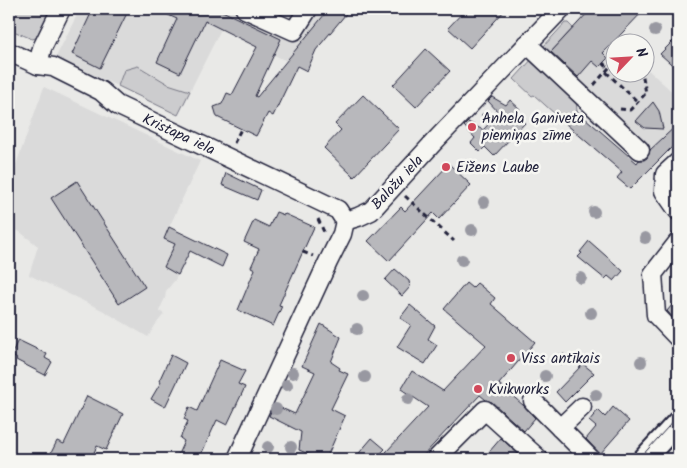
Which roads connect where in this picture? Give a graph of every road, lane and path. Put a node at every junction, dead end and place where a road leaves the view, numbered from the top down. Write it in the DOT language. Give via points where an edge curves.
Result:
graph roads {
  1 [pos="61,9"];
  2 [pos="245,9"];
  3 [pos="308,9"];
  4 [pos="554,11"];
  5 [pos="527,44"];
  6 [pos="9,52"];
  7 [pos="38,65"];
  8 [pos="604,74"];
  9 [pos="617,82"];
  10 [pos="644,82"];
  11 [pos="590,90"];
  12 [pos="638,102"];
  13 [pos="618,109"];
  14 [pos="480,112"];
  15 [pos="491,122"];
  16 [pos="241,128"];
  17 [pos="235,140"];
  18 [pos="640,150"];
  19 [pos="678,162"];
  20 [pos="403,194"];
  21 [pos="678,211"];
  22 [pos="345,221"];
  23 [pos="454,241"];
  24 [pos="678,242"];
  25 [pos="678,338"];
  26 [pos="533,402"];
  27 [pos="582,408"];
  28 [pos="560,428"];
  29 [pos="675,432"];
  30 [pos="236,459"];
  31 [pos="436,459"];
  32 [pos="539,459"];
  33 [pos="592,459"];
  34 [pos="644,459"];
  1 -- 7 [label="street" via="42,48"];
  2 -- 3 [label="street" via="294,31"];
  4 -- 5 [label="street, Baložu iela"];
  5 -- 18 [label="street"];
  5 -- 22 [label="street, Baložu iela" via="370,211"];
  6 -- 7 [label="street, Kristapa iela"];
  7 -- 22 [label="street, Kristapa iela" via="53,67 117,105 338,210"];
  8 -- 11 [label="path"];
  9 -- 12 [label="path"];
  10 -- 12 [label="path" via="646,93"];
  12 -- 13 [label="path" via="630,110"];
  14 -- 15 [label="path"];
  16 -- 17 [label="path"];
  19 -- 21 [label="street" via="665,174 664,191"];
  20 -- 23 [label="path"];
  22 -- 30 [label="street" via="342,234"];
  24 -- 25 [label="street" via="653,274 656,315"];
  26 -- 28 [label="street"];
  27 -- 28 [label="street"];
  28 -- 33 [label="street"];
  29 -- 34 [label="main road"];
  31 -- 32 [label="street" via="485,410"];
}
